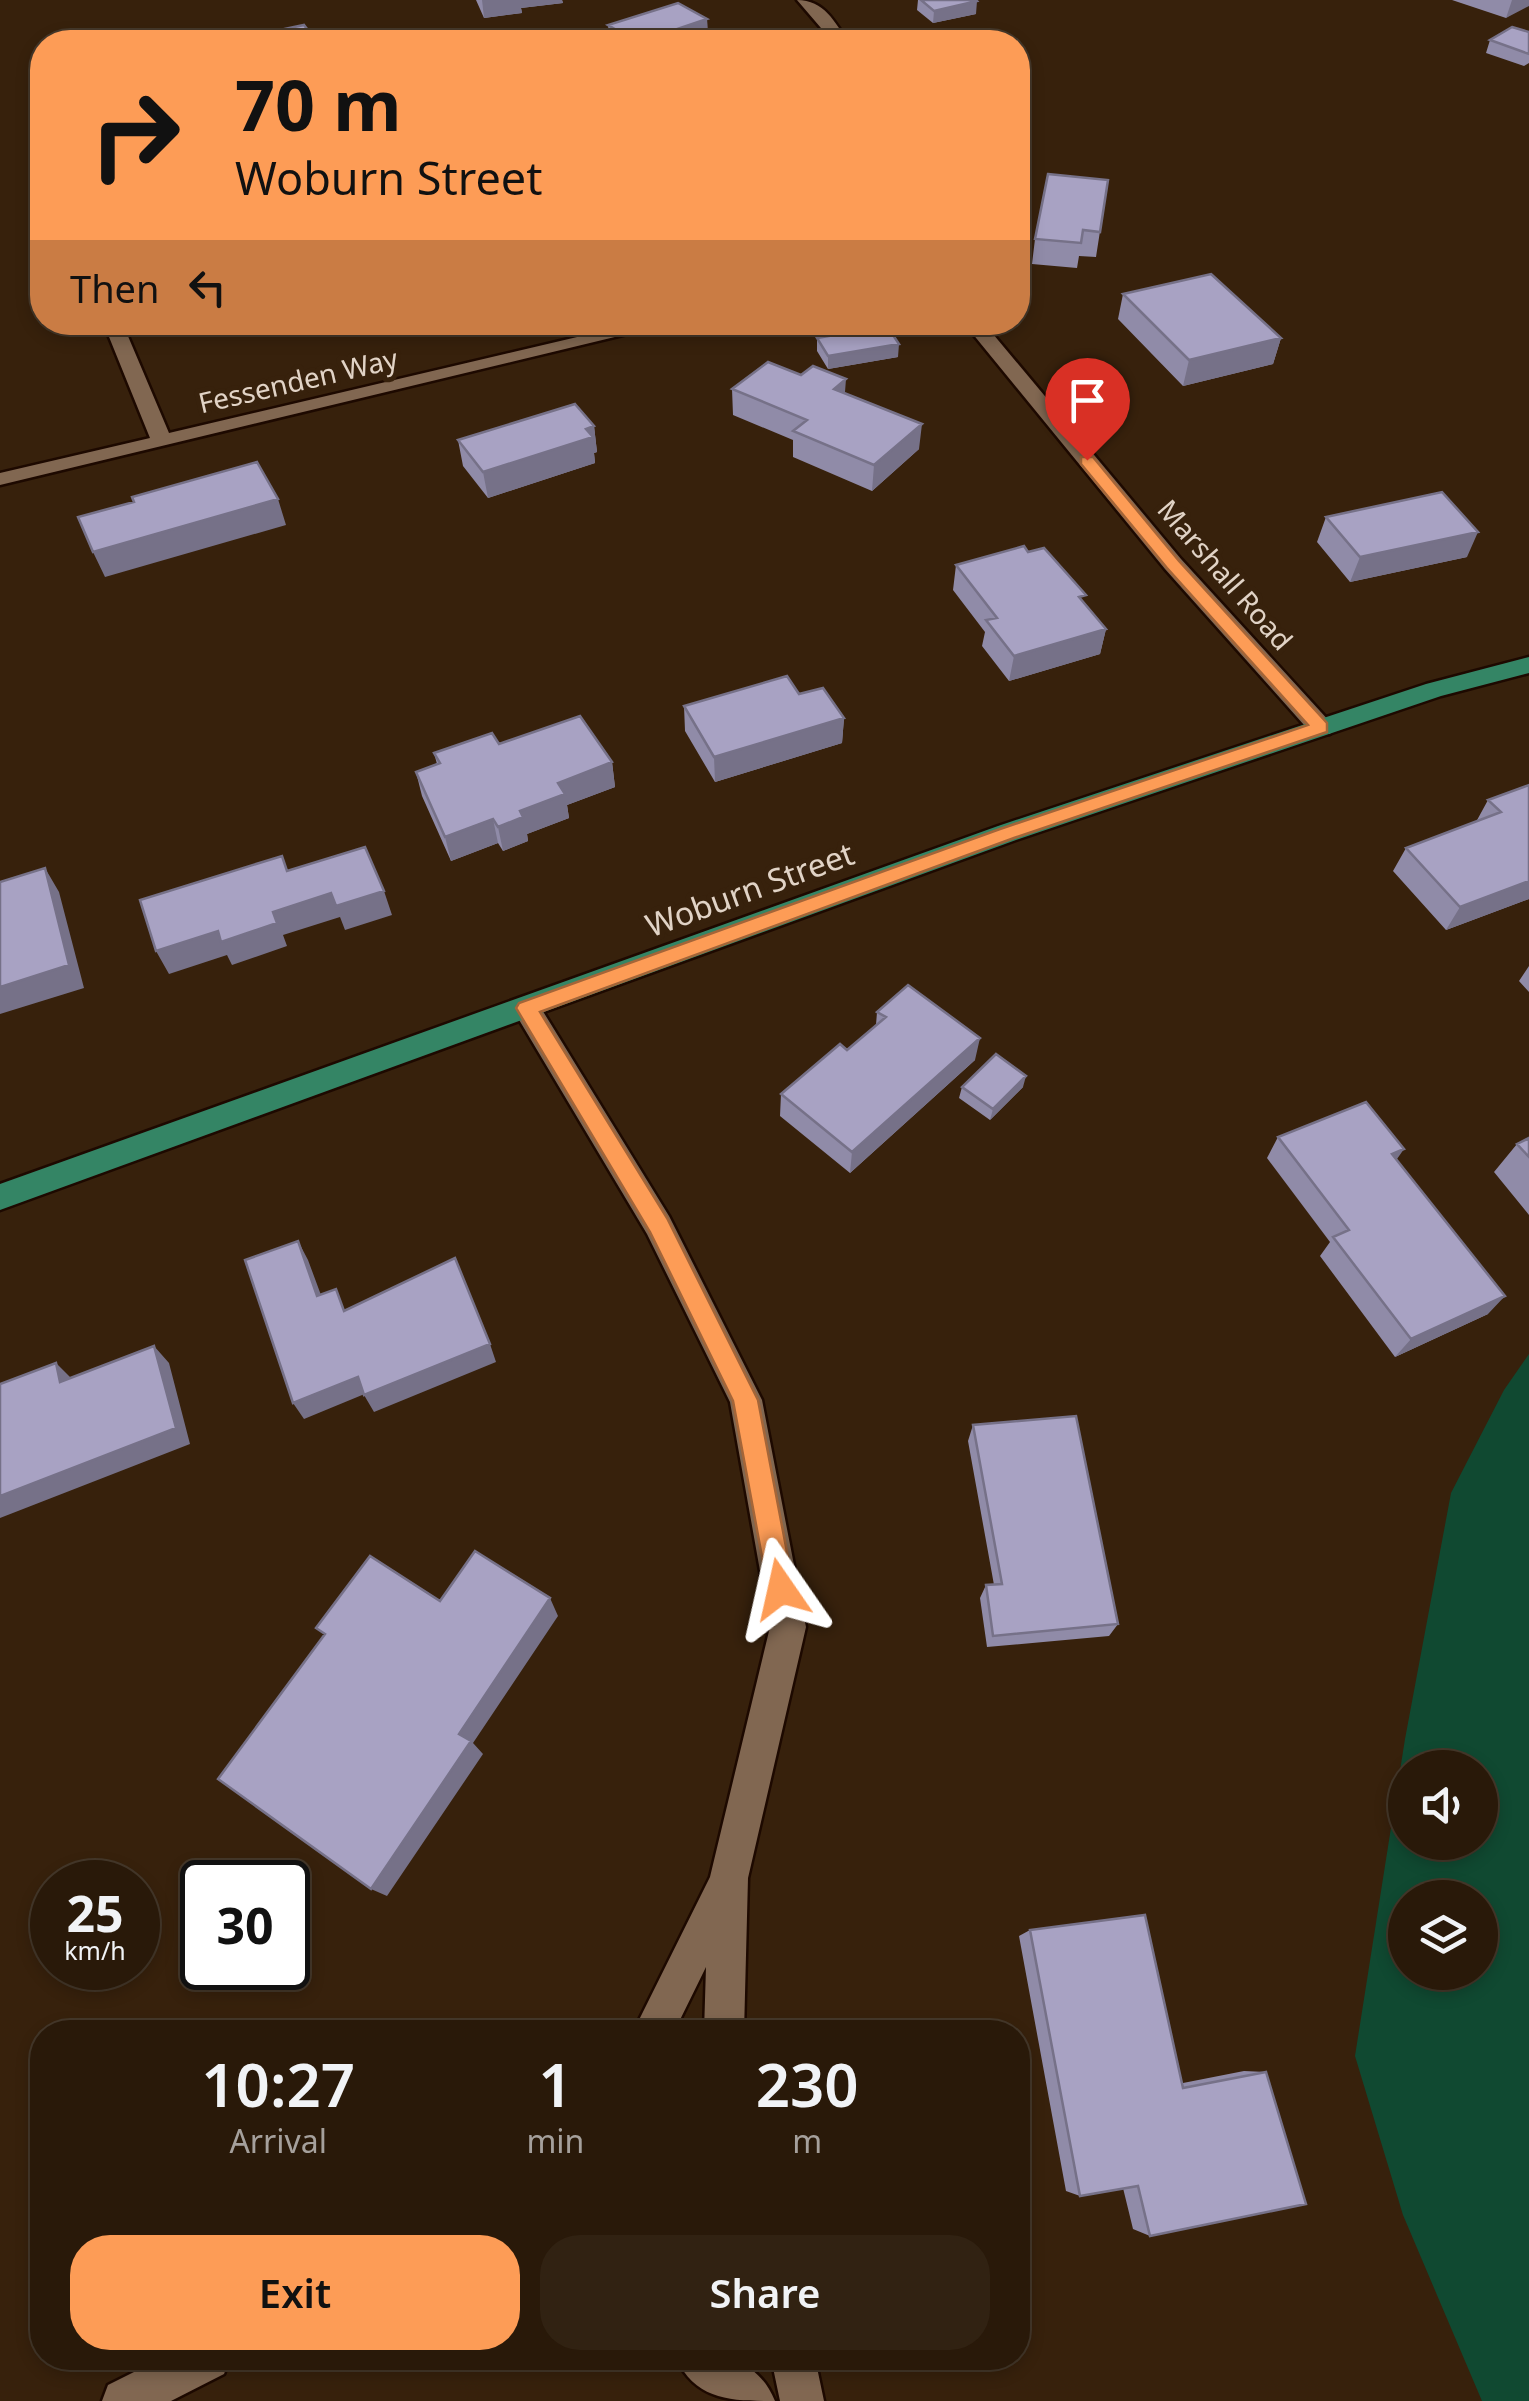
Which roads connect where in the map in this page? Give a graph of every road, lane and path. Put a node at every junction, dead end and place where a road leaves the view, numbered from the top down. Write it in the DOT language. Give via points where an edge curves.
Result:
graph roads {
  1 [pos="805,0"];
  2 [pos="832,30"];
  3 [pos="117,335"];
  4 [pos="613,335"];
  5 [pos="983,335"];
  6 [pos="162,441"];
  7 [pos="0,479"];
  8 [pos="1529,665"];
  9 [pos="1321,728"];
  10 [pos="526,1008"];
  11 [pos="0,1197"];
  12 [pos="729,1878"];
  13 [pos="659,2020"];
  14 [pos="724,2020"];
  15 [pos="185,2370"];
  16 [pos="713,2370"];
  17 [pos="796,2370"];
  18 [pos="124,2401"];
  19 [pos="752,2401"];
  20 [pos="802,2401"];
  1 -- 2 [label="street"];
  3 -- 6 [label="street"];
  4 -- 6 [label="street, Fessenden Way"];
  5 -- 9 [label="street, Marshall Road" via="1173,564"];
  6 -- 7 [label="street, Fessenden Way"];
  8 -- 9 [label="main road, Woburn Street"];
  9 -- 10 [label="main road, Woburn Street"];
  10 -- 11 [label="main road, Woburn Street"];
  10 -- 12 [label="street" via="658,1225 746,1400 788,1626"];
  12 -- 13 [label="street"];
  12 -- 14 [label="street"];
  15 -- 18 [label="street"];
  16 -- 19 [label="street"];
  17 -- 20 [label="street"];
}
